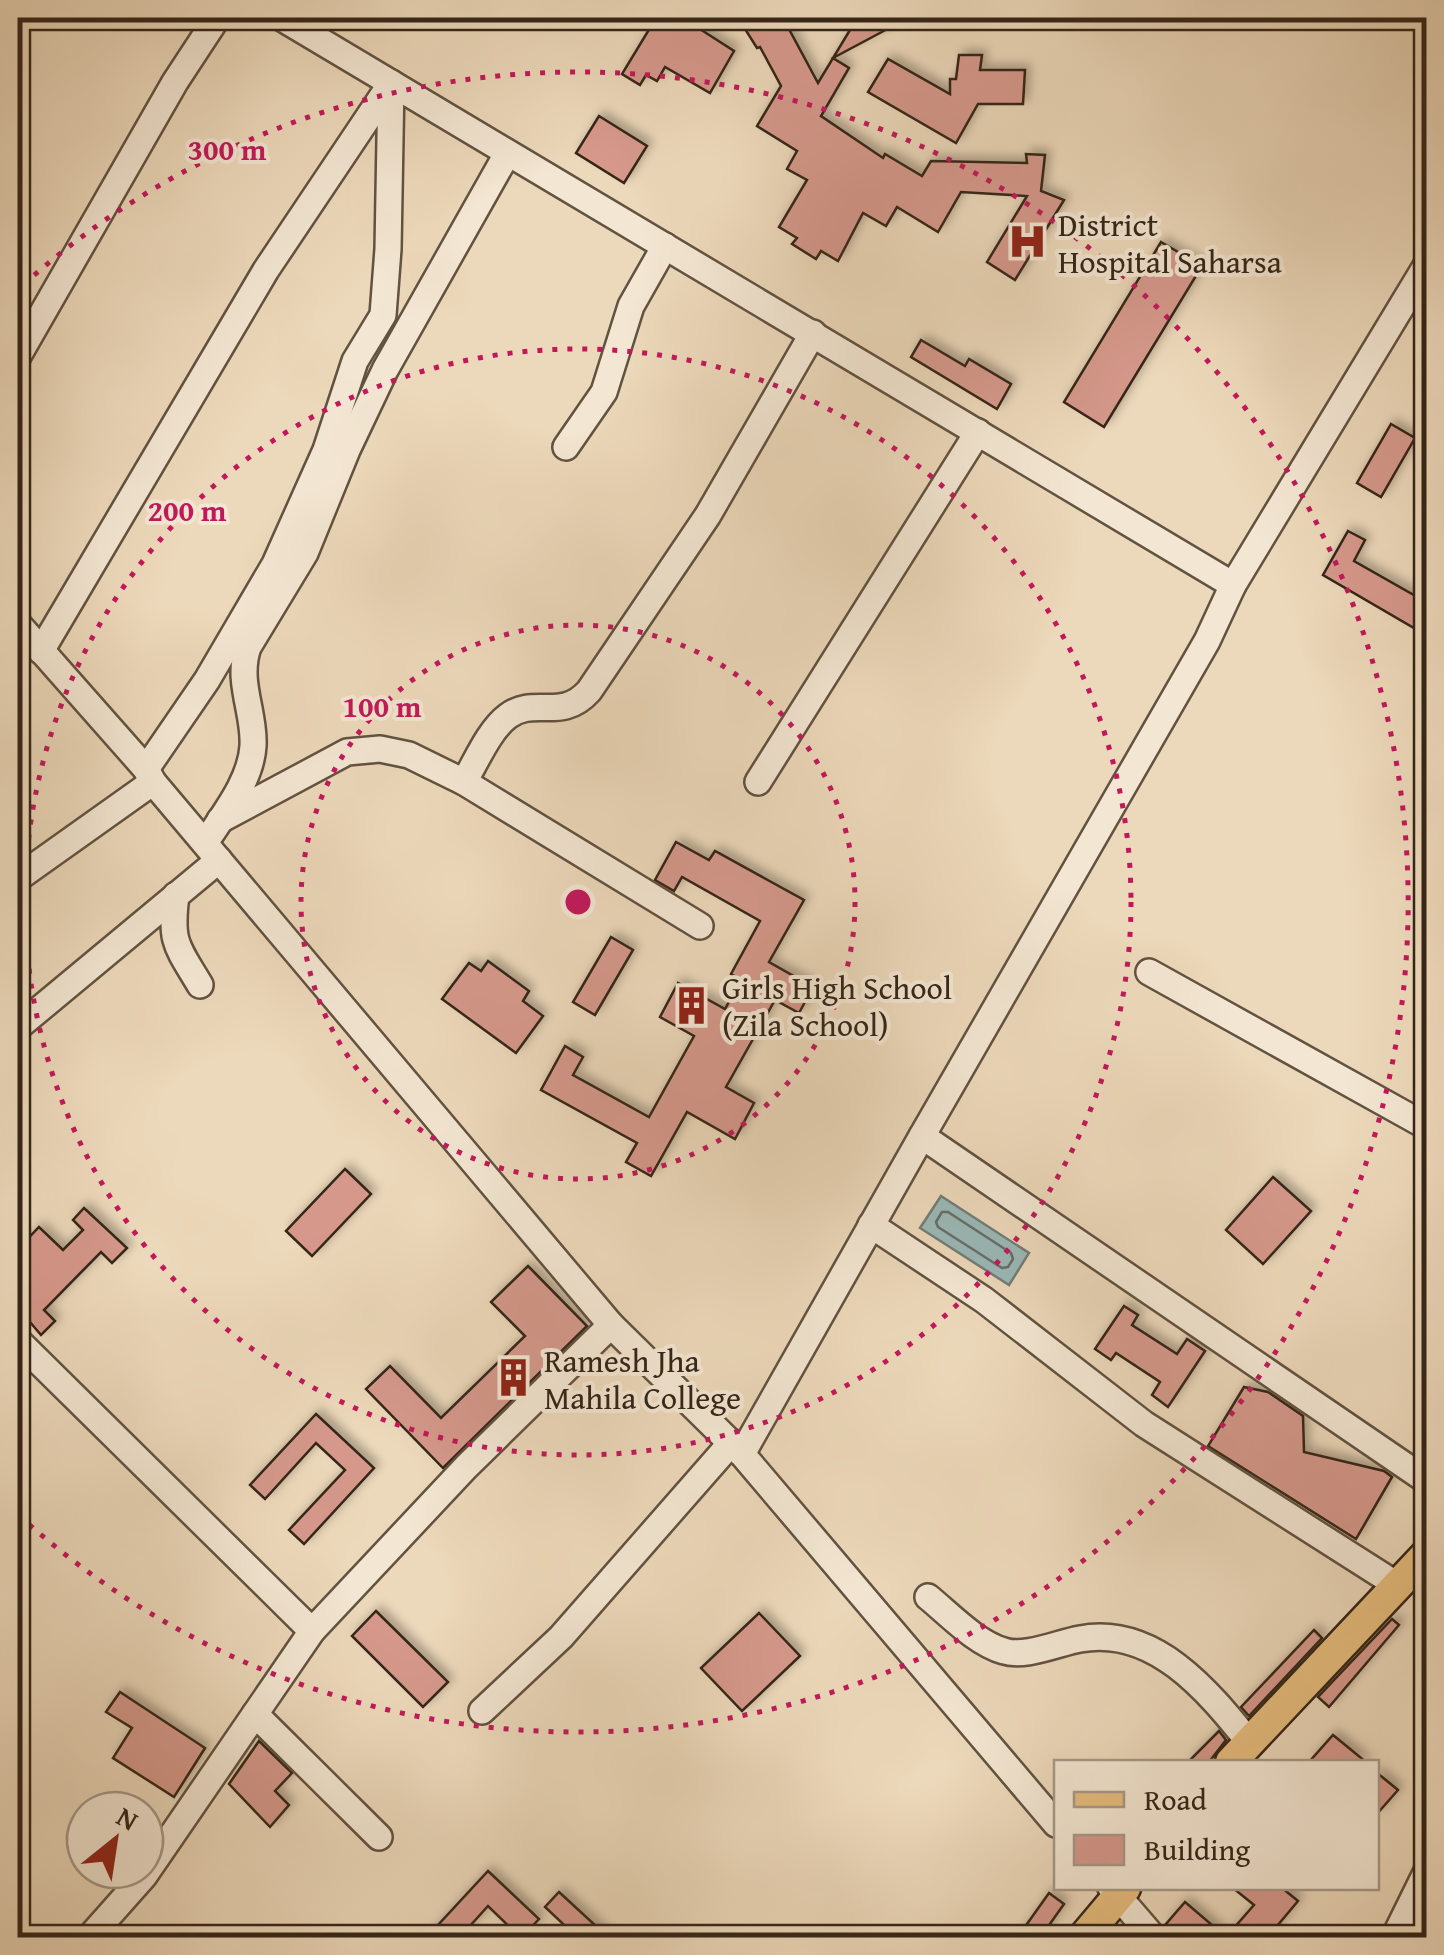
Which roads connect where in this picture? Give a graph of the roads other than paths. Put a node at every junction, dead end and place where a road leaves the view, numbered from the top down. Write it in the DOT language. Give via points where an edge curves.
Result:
graph roads {
  1 [pos="217,18"];
  2 [pos="282,18"];
  3 [pos="391,83"];
  4 [pos="507,154"];
  5 [pos="665,246"];
  6 [pos="1426,266"];
  7 [pos="813,333"];
  8 [pos="18,356"];
  9 [pos="978,432"];
  10 [pos="566,447"];
  11 [pos="1233,585"];
  12 [pos="18,624"];
  13 [pos="41,651"];
  14 [pos="150,775"];
  15 [pos="464,782"];
  16 [pos="758,782"];
  17 [pos="220,820"];
  18 [pos="212,851"];
  19 [pos="18,878"];
  20 [pos="176,895"];
  21 [pos="700,926"];
  22 [pos="1148,972"];
  23 [pos="200,985"];
  24 [pos="18,1028"];
  25 [pos="1426,1126"];
  26 [pos="922,1136"];
  27 [pos="872,1225"];
  28 [pos="611,1325"];
  29 [pos="18,1341"];
  30 [pos="737,1449"];
  31 [pos="1426,1480"];
  32 [pos="1426,1555"];
  33 [pos="1398,1585"];
  34 [pos="928,1597"];
  35 [pos="312,1630"];
  36 [pos="482,1711"];
  37 [pos="255,1714"];
  38 [pos="1240,1752"];
  39 [pos="1054,1822"];
  40 [pos="380,1837"];
  41 [pos="1426,1873"];
  42 [pos="1118,1890"];
  43 [pos="89,1938"];
  44 [pos="1083,1938"];
  45 [pos="1154,1938"];
  46 [pos="1394,1938"];
  1 -- 8 [label="street"];
  2 -- 3 [label="street"];
  3 -- 4 [label="street"];
  3 -- 13 [label="street" via="266,270"];
  3 -- 14 [label="street" via="383,315 355,361 326,450 276,564"];
  4 -- 5 [label="street"];
  4 -- 17 [label="street" via="386,370 306,553 248,647 242,664 254,743"];
  5 -- 7 [label="street"];
  5 -- 10 [label="street" via="631,306 604,392"];
  6 -- 11 [label="street"];
  7 -- 9 [label="street"];
  7 -- 15 [label="street" via="708,516 589,692 572,706 510,714"];
  9 -- 11 [label="street"];
  9 -- 16 [label="street"];
  11 -- 26 [label="street" via="1208,641"];
  12 -- 13 [label="street"];
  13 -- 14 [label="street"];
  14 -- 18 [label="street"];
  14 -- 19 [label="street"];
  15 -- 17 [label="street" via="410,755 361,749"];
  15 -- 21 [label="street"];
  17 -- 18 [label="street"];
  18 -- 20 [label="street"];
  18 -- 28 [label="street"];
  20 -- 23 [label="street" via="174,943"];
  20 -- 24 [label="street"];
  22 -- 25 [label="street"];
  26 -- 27 [label="street"];
  26 -- 31 [label="street"];
  27 -- 30 [label="street"];
  27 -- 33 [label="street" via="984,1300 1144,1424"];
  28 -- 30 [label="street"];
  28 -- 35 [label="street"];
  29 -- 35 [label="street"];
  30 -- 36 [label="street"];
  30 -- 39 [label="street"];
  32 -- 33 [label="main road"];
  33 -- 38 [label="main road"];
  34 -- 38 [label="street" via="1008,1653 1102,1637 1139,1644 1198,1681"];
  35 -- 37 [label="street"];
  37 -- 40 [label="street"];
  37 -- 43 [label="street" via="144,1876"];
  41 -- 46 [label="street"];
  42 -- 44 [label="main road"];
  42 -- 45 [label="street"];
}
